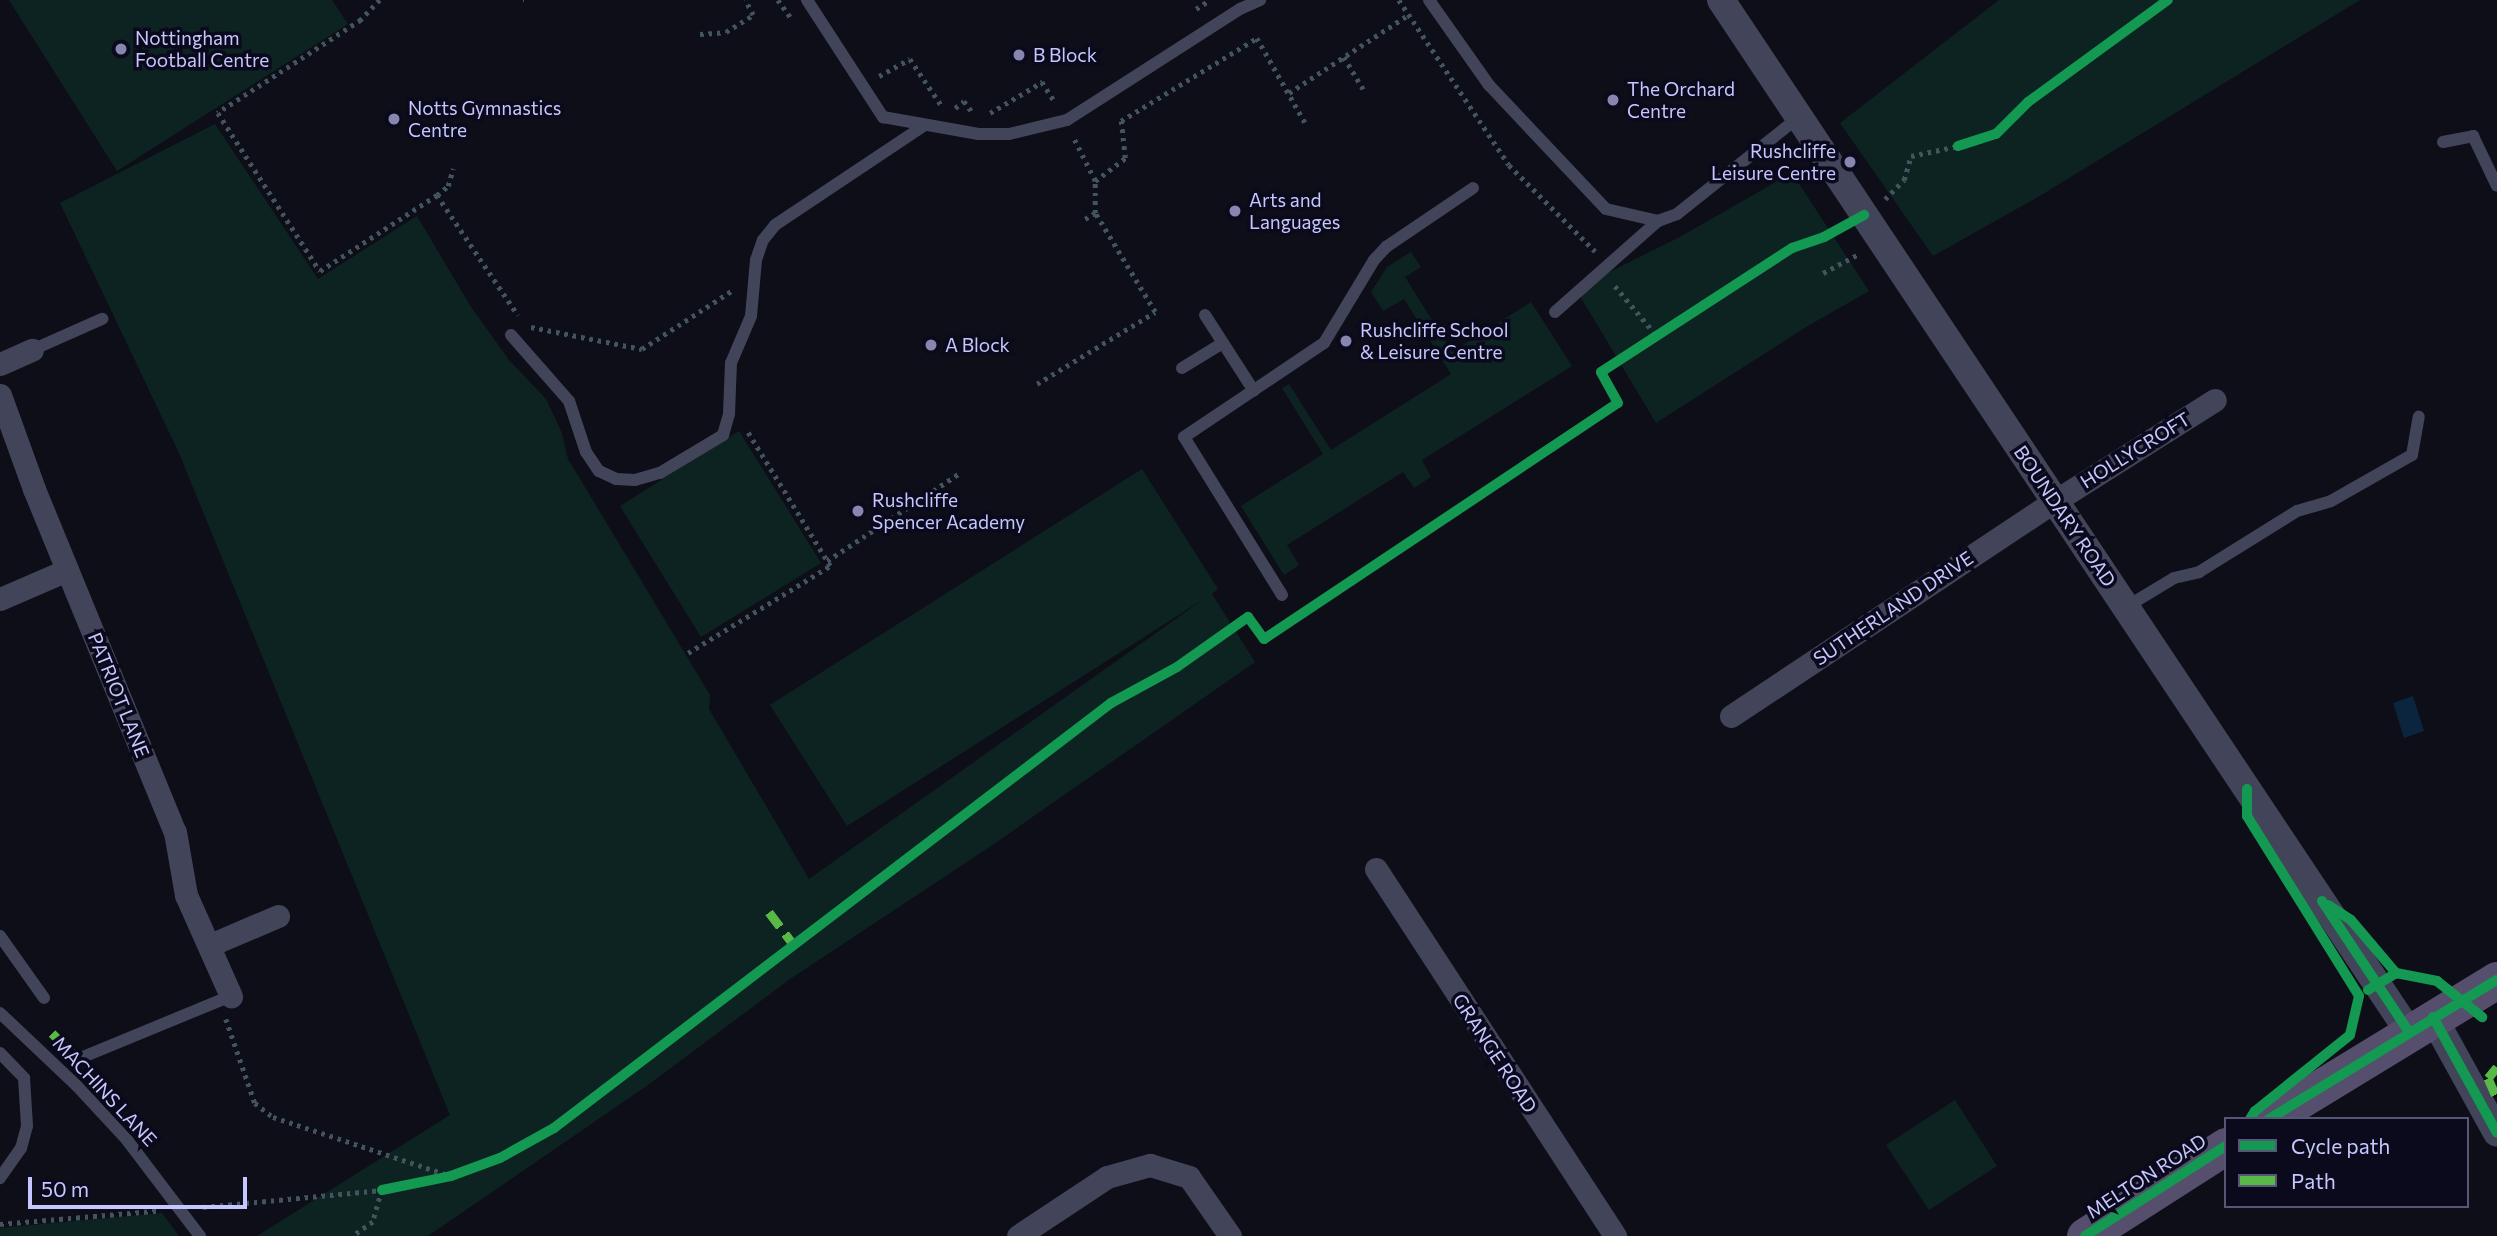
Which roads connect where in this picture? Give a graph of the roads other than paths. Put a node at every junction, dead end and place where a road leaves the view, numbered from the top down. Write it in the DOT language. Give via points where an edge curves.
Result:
graph roads {
  1 [pos="807,0"];
  2 [pos="1260,0"];
  3 [pos="1429,0"];
  4 [pos="1721,0"];
  5 [pos="1799,117"];
  6 [pos="925,125"];
  7 [pos="2443,142"];
  8 [pos="2497,186"];
  9 [pos="1473,188"];
  10 [pos="1658,221"];
  11 [pos="1555,312"];
  12 [pos="1205,315"];
  13 [pos="102,318"];
  14 [pos="511,335"];
  15 [pos="1223,343"];
  16 [pos="32,350"];
  17 [pos="0,364"];
  18 [pos="1182,368"];
  19 [pos="1254,391"];
  20 [pos="0,395"];
  21 [pos="2215,400"];
  22 [pos="2419,417"];
  23 [pos="2055,500"];
  24 [pos="67,569"];
  25 [pos="1282,595"];
  26 [pos="0,599"];
  27 [pos="2126,607"];
  28 [pos="1731,716"];
  29 [pos="1376,869"];
  30 [pos="278,916"];
  31 [pos="0,936"];
  32 [pos="210,945"];
  33 [pos="2497,980"];
  34 [pos="231,996"];
  35 [pos="44,998"];
  36 [pos="0,1013"];
  37 [pos="2421,1025"];
  38 [pos="0,1053"];
  39 [pos="78,1059"];
  40 [pos="2272,1117"];
  41 [pos="2497,1133"];
  42 [pos="2224,1147"];
  43 [pos="0,1178"];
  44 [pos="200,1236"];
  45 [pos="1018,1236"];
  46 [pos="1230,1236"];
  47 [pos="1615,1236"];
  48 [pos="2085,1236"];
  1 -- 6 [label="lane" via="883,117"];
  2 -- 6 [label="lane" via="1067,120 1009,134"];
  3 -- 10 [label="lane" via="1489,85 1606,209"];
  4 -- 5 [label="street, BOUNDARY ROAD"];
  5 -- 10 [label="lane" via="1677,214"];
  5 -- 23 [label="street, BOUNDARY ROAD"];
  6 -- 14 [label="lane" via="775,225 763,240 751,316 731,363 729,414 723,435 660,473 635,480 616,479 599,471 586,452 569,401"];
  7 -- 8 [label="lane" via="2473,136"];
  9 -- 19 [label="lane" via="1386,247 1324,343"];
  10 -- 11 [label="lane"];
  12 -- 15 [label="lane"];
  13 -- 16 [label="lane"];
  15 -- 18 [label="lane"];
  15 -- 19 [label="lane"];
  16 -- 17 [label="street"];
  19 -- 25 [label="lane" via="1184,437"];
  20 -- 24 [label="street, PATRIOT LANE"];
  21 -- 23 [label="street, HOLLYCROFT"];
  22 -- 27 [label="lane" via="2412,455 2331,501 2297,511 2199,572 2174,578"];
  23 -- 27 [label="street, BOUNDARY ROAD"];
  23 -- 28 [label="street, SUTHERLAND DRIVE"];
  24 -- 26 [label="street"];
  24 -- 32 [label="street, PATRIOT LANE" via="175,832 187,895"];
  27 -- 37 [label="street, BOUNDARY ROAD"];
  29 -- 47 [label="street, GRANGE ROAD"];
  30 -- 32 [label="street"];
  31 -- 35 [label="lane"];
  32 -- 34 [label="street, PATRIOT LANE"];
  33 -- 37 [label="main road"];
  34 -- 39 [label="lane"];
  36 -- 44 [label="lane, MACHINS LANE" via="127,1140"];
  37 -- 40 [label="main road"];
  37 -- 41 [label="street, BOUNDARY ROAD"];
  38 -- 43 [label="lane" via="24,1078 27,1126 21,1148"];
  42 -- 48 [label="main road, MELTON ROAD"];
  45 -- 46 [label="street" via="1107,1177 1150,1165 1189,1177"];
}
